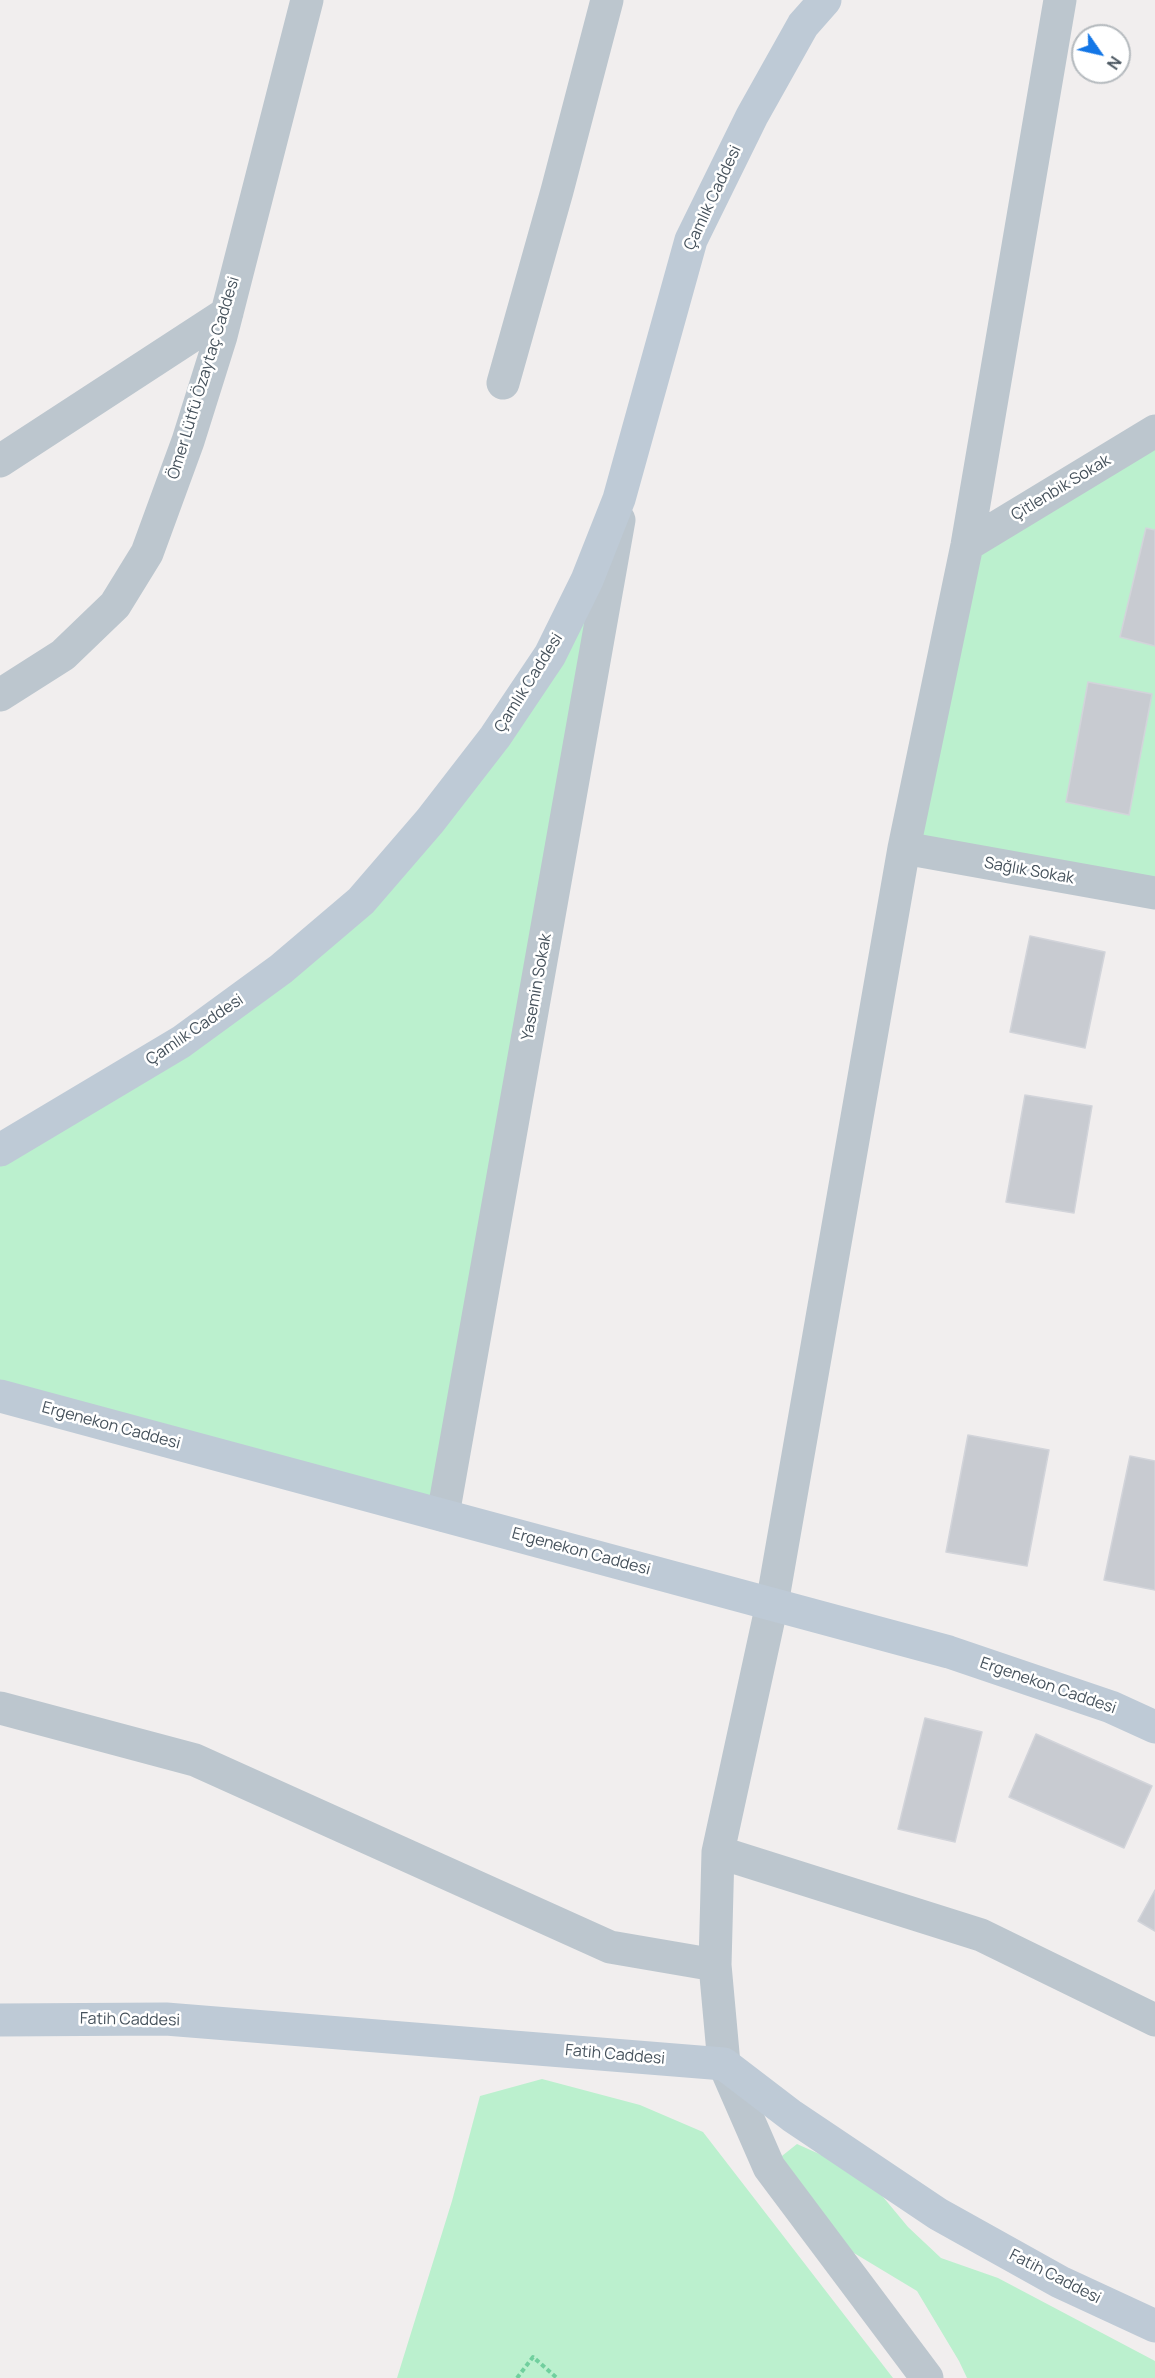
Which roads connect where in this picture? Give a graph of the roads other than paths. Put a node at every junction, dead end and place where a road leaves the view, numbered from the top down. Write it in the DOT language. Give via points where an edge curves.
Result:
graph roads {
  1 [pos="307,0"];
  2 [pos="608,0"];
  3 [pos="825,0"];
  4 [pos="1060,0"];
  5 [pos="227,313"];
  6 [pos="503,383"];
  7 [pos="1155,431"];
  8 [pos="630,459"];
  9 [pos="0,461"];
  10 [pos="967,545"];
  11 [pos="0,695"];
  12 [pos="904,848"];
  13 [pos="1155,893"];
  14 [pos="0,1150"];
  15 [pos="0,1396"];
  16 [pos="443,1515"];
  17 [pos="772,1604"];
  18 [pos="0,1708"];
  19 [pos="1155,1727"];
  20 [pos="718,1852"];
  21 [pos="715,1965"];
  22 [pos="0,2020"];
  23 [pos="1155,2020"];
  24 [pos="724,2064"];
  25 [pos="1155,2326"];
  26 [pos="927,2378"];
  1 -- 5 [label="street, Ömer Lütfü Özaytaç Caddesi"];
  2 -- 6 [label="street"];
  3 -- 8 [label="street, Çamlık Caddesi" via="803,25 752,116 691,240"];
  4 -- 10 [label="street"];
  5 -- 9 [label="street"];
  5 -- 11 [label="street, Ömer Lütfü Özaytaç Caddesi" via="188,441 147,553 115,605 63,655"];
  7 -- 10 [label="street, Çitlenbik Sokak"];
  8 -- 14 [label="street, Çamlık Caddesi" via="619,499 587,580 550,656 495,737 361,901 281,969 181,1042"];
  8 -- 16 [label="street, Yasemin Sokak"];
  10 -- 12 [label="street"];
  12 -- 13 [label="street, Sağlık Sokak"];
  12 -- 17 [label="street"];
  15 -- 16 [label="street, Ergenekon Caddesi"];
  16 -- 17 [label="street, Ergenekon Caddesi"];
  17 -- 19 [label="street, Ergenekon Caddesi" via="949,1652 1111,1707"];
  17 -- 20 [label="street"];
  18 -- 21 [label="street" via="195,1760 610,1947"];
  20 -- 21 [label="street"];
  20 -- 23 [label="street" via="981,1935"];
  21 -- 24 [label="street"];
  22 -- 24 [label="street, Fatih Caddesi" via="166,2019"];
  24 -- 25 [label="street, Fatih Caddesi" via="792,2116 938,2214 1060,2282"];
  24 -- 26 [label="street" via="769,2167"];
}
